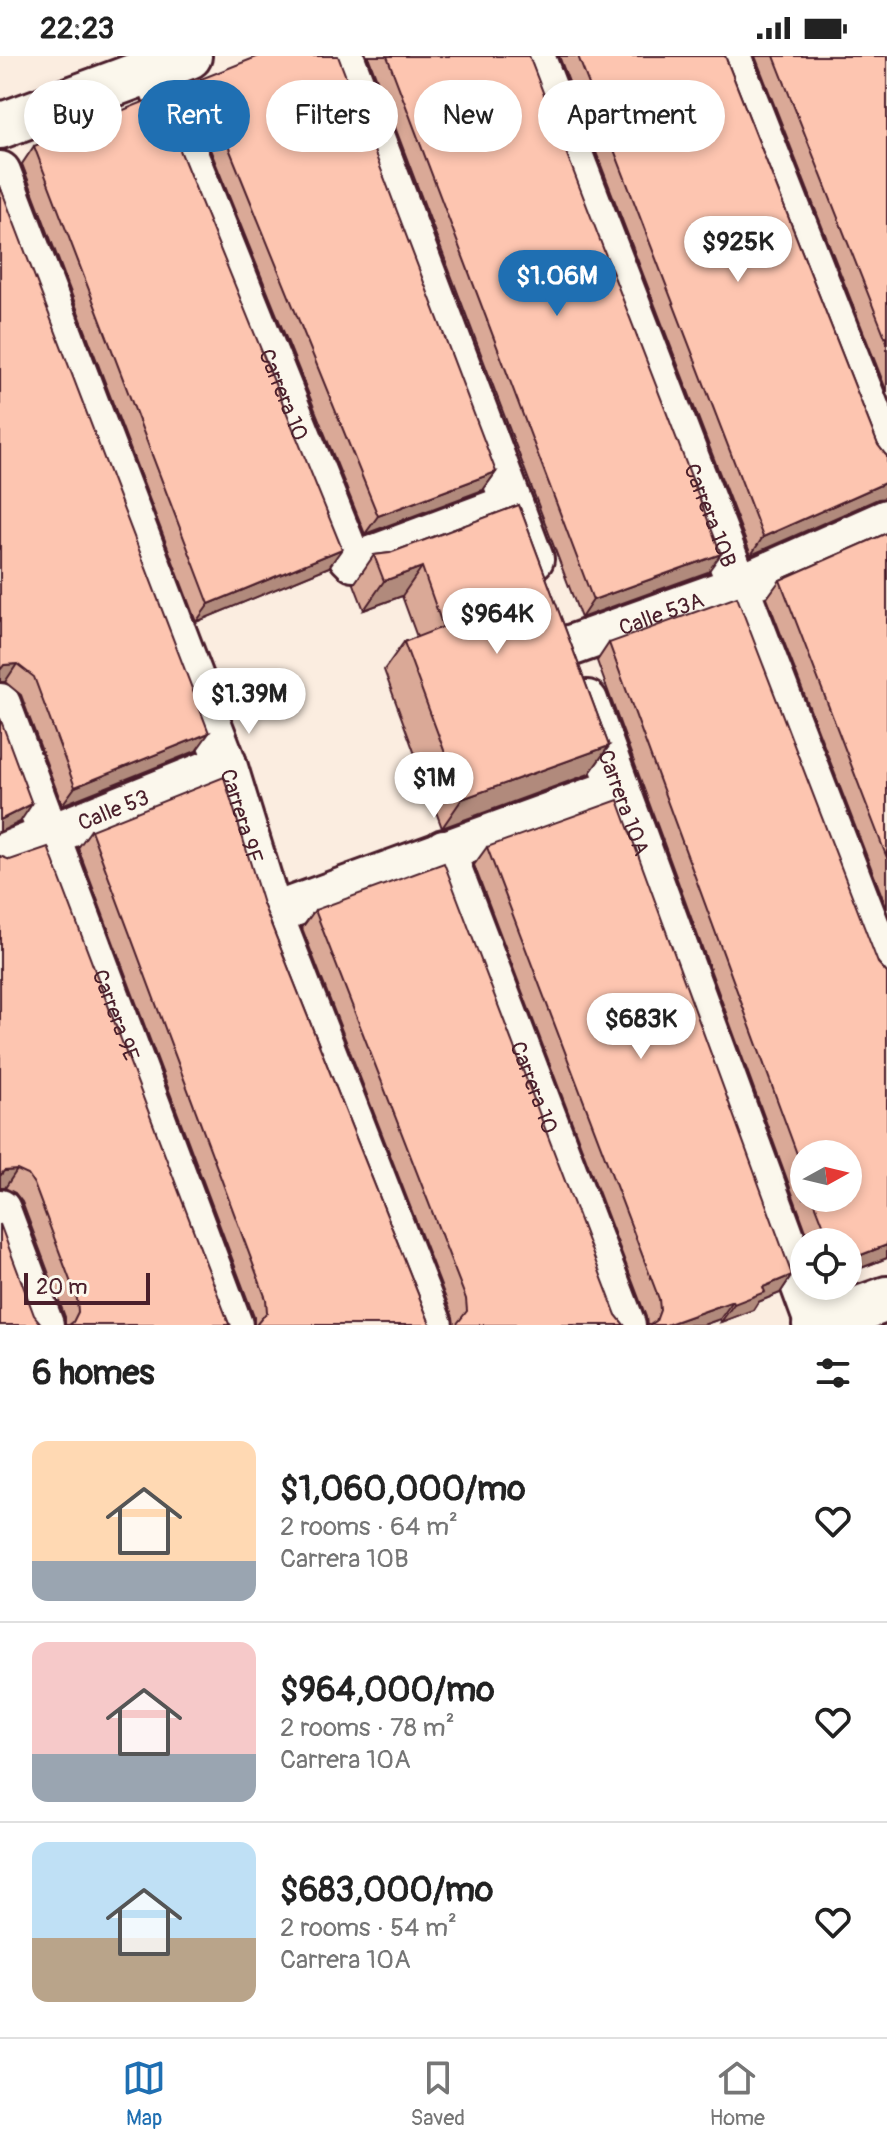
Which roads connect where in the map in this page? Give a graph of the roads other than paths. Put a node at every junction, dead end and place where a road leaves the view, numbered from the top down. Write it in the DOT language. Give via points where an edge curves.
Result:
graph roads {
  1 [pos="343,56"];
  2 [pos="534,56"];
  3 [pos="730,56"];
  4 [pos="171,63"];
  5 [pos="0,126"];
  6 [pos="0,172"];
  7 [pos="887,455"];
  8 [pos="512,504"];
  9 [pos="887,520"];
  10 [pos="738,586"];
  11 [pos="556,619"];
  12 [pos="0,704"];
  13 [pos="226,764"];
  14 [pos="619,788"];
  15 [pos="50,835"];
  16 [pos="444,850"];
  17 [pos="0,855"];
  18 [pos="272,914"];
  19 [pos="887,973"];
  20 [pos="0,1210"];
  21 [pos="887,1299"];
  22 [pos="43,1325"];
  23 [pos="232,1325"];
  24 [pos="432,1325"];
  25 [pos="625,1325"];
  26 [pos="815,1325"];
  1 -- 8 [label="street, Carrera 10A"];
  2 -- 10 [label="street, Carrera 10B"];
  3 -- 7 [label="street"];
  4 -- 5 [label="street"];
  4 -- 8 [label="street, Carrera 10" via="349,556 362,560"];
  6 -- 13 [label="street, Carrera 9F"];
  8 -- 11 [label="street, Carrera 10A"];
  9 -- 10 [label="street, Calle 53A"];
  10 -- 11 [label="street, Calle 53A"];
  10 -- 19 [label="street, Carrera 10B"];
  11 -- 14 [label="street, Carrera 10A"];
  12 -- 15 [label="street, Carrera 9E"];
  13 -- 15 [label="street, Calle 53"];
  13 -- 18 [label="street, Carrera 9F"];
  14 -- 16 [label="street"];
  14 -- 26 [label="street, Carrera 10A"];
  15 -- 17 [label="street, Calle 53"];
  15 -- 23 [label="street, Carrera 9E"];
  16 -- 18 [label="street"];
  16 -- 25 [label="street, Carrera 10"];
  18 -- 24 [label="street, Carrera 9F"];
  20 -- 22 [label="street"];
  21 -- 26 [label="street"];
}
